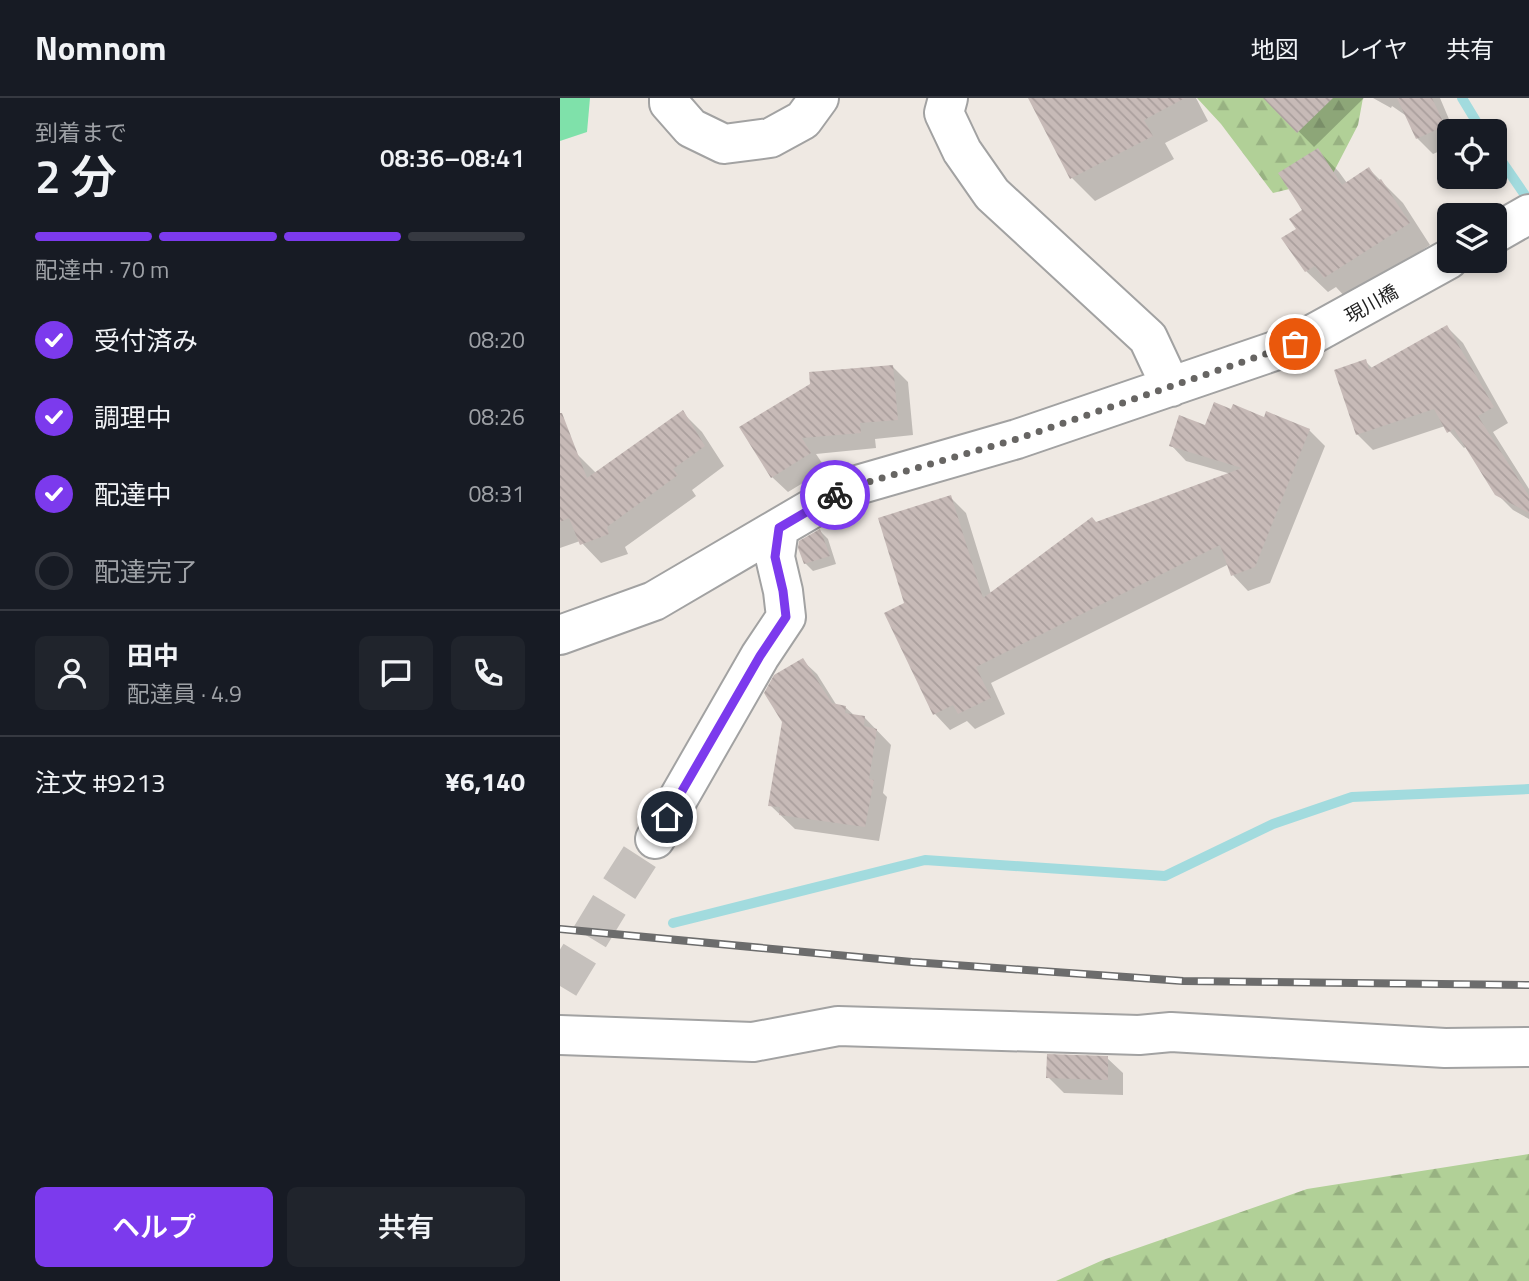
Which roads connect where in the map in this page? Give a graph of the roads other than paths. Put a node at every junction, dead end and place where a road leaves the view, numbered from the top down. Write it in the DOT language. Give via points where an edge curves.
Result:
graph roads {
  1 [pos="669,98"];
  2 [pos="819,98"];
  3 [pos="948,98"];
  4 [pos="1437,266"];
  5 [pos="1171,387"];
  6 [pos="779,528"];
  7 [pos="560,635"];
  8 [pos="655,839"];
  9 [pos="560,1035"];
  10 [pos="1529,1046"];
  1 -- 2 [label="street" via="691,128 724,144 770,138 803,120"];
  3 -- 5 [label="street" via="944,113 962,151 992,194 1148,338"];
  4 -- 5 [label="street, 現川橋" via="1295,344"];
  5 -- 6 [label="street, 現川橋" via="1017,439 847,488"];
  6 -- 7 [label="street, 現川橋" via="654,601"];
  6 -- 8 [label="street" via="775,557 786,617"];
  9 -- 10 [label="street" via="753,1042 838,1026 1139,1035 1171,1032 1445,1048"];
}
